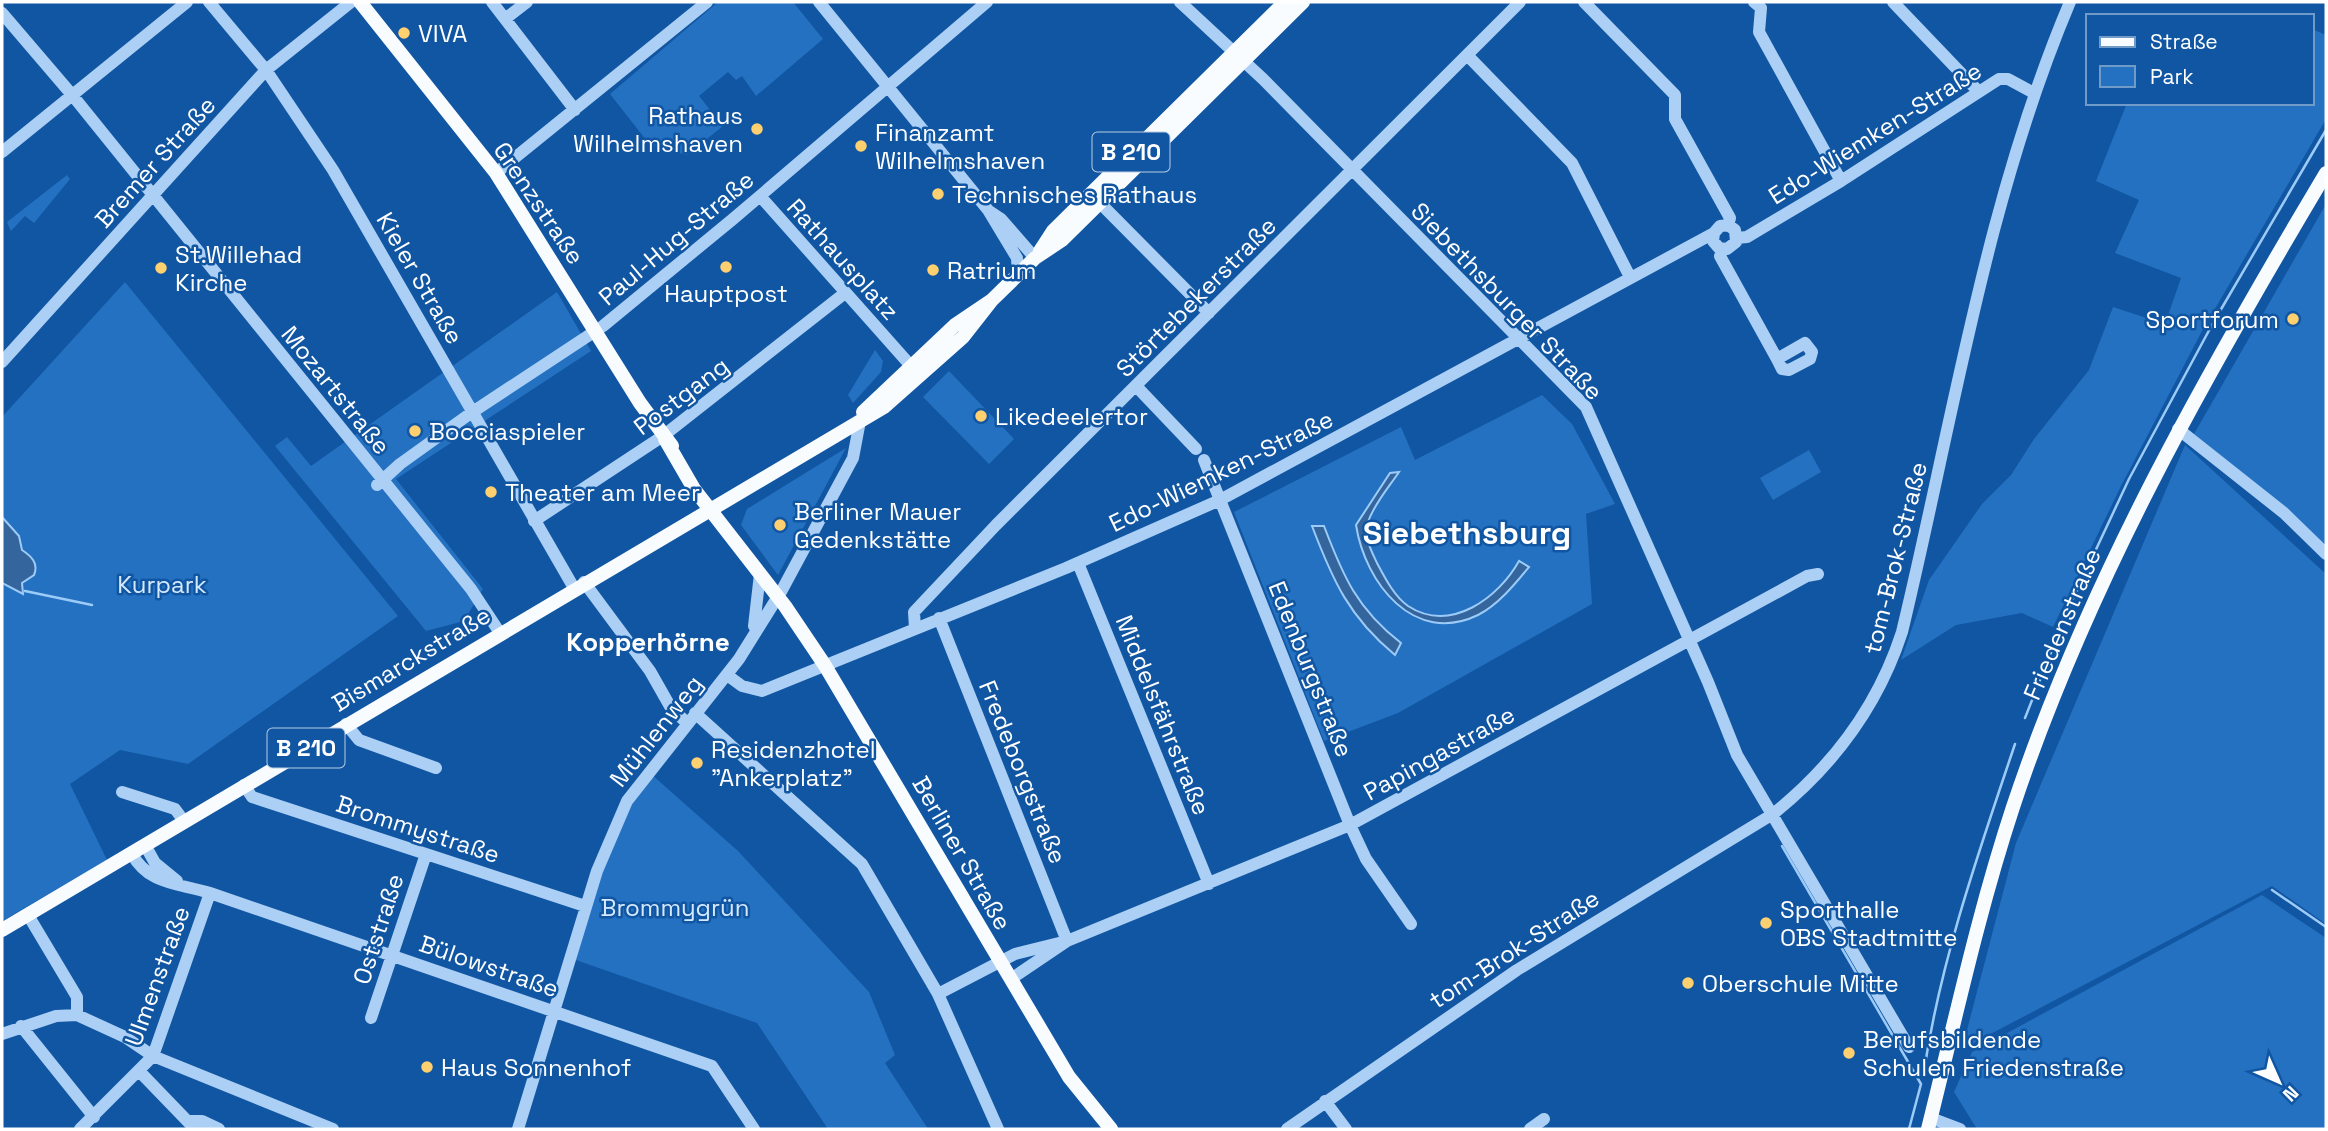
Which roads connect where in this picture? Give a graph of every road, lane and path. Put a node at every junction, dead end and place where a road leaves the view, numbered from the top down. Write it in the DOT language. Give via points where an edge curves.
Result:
graph roads {
  1 [pos="187,2"];
  2 [pos="209,2"];
  3 [pos="351,2"];
  4 [pos="360,2"];
  5 [pos="492,2"];
  6 [pos="527,2"];
  7 [pos="707,2"];
  8 [pos="819,2"];
  9 [pos="987,2"];
  10 [pos="1180,2"];
  11 [pos="1286,2"];
  12 [pos="1303,2"];
  13 [pos="1520,2"];
  14 [pos="1584,2"];
  15 [pos="1754,2"];
  16 [pos="1892,2"];
  17 [pos="2070,2"];
  18 [pos="2,13"];
  19 [pos="505,19"];
  20 [pos="1467,55"];
  21 [pos="1238,56"];
  22 [pos="266,70"];
  23 [pos="886,88"];
  24 [pos="1979,92"];
  25 [pos="2034,93"];
  26 [pos="73,96"];
  27 [pos="575,110"];
  28 [pos="2,152"];
  29 [pos="1353,170"];
  30 [pos="496,173"];
  31 [pos="2326,173"];
  32 [pos="1841,181"];
  33 [pos="760,196"];
  34 [pos="153,197"];
  35 [pos="1099,202"];
  36 [pos="988,210"];
  37 [pos="1728,225"];
  38 [pos="1714,233"];
  39 [pos="1737,238"];
  40 [pos="1723,249"];
  41 [pos="1035,258"];
  42 [pos="1018,275"];
  43 [pos="1630,277"];
  44 [pos="845,293"];
  45 [pos="992,300"];
  46 [pos="1209,313"];
  47 [pos="595,331"];
  48 [pos="1520,338"];
  49 [pos="2,341"];
  50 [pos="895,349"];
  51 [pos="6,357"];
  52 [pos="1777,359"];
  53 [pos="911,366"];
  54 [pos="933,366"];
  55 [pos="902,384"];
  56 [pos="1136,386"];
  57 [pos="471,412"];
  58 [pos="860,421"];
  59 [pos="2178,429"];
  60 [pos="845,430"];
  61 [pos="664,438"];
  62 [pos="379,483"];
  63 [pos="1220,500"];
  64 [pos="710,509"];
  65 [pos="534,521"];
  66 [pos="2326,554"];
  67 [pos="1078,563"];
  68 [pos="760,574"];
  69 [pos="1818,574"];
  70 [pos="579,585"];
  71 [pos="778,597"];
  72 [pos="939,618"];
  73 [pos="915,628"];
  74 [pos="499,633"];
  75 [pos="753,633"];
  76 [pos="1689,639"];
  77 [pos="824,664"];
  78 [pos="727,675"];
  79 [pos="691,718"];
  80 [pos="346,724"];
  81 [pos="436,768"];
  82 [pos="244,785"];
  83 [pos="122,793"];
  84 [pos="1773,814"];
  85 [pos="184,821"];
  86 [pos="1350,825"];
  87 [pos="145,845"];
  88 [pos="132,854"];
  89 [pos="426,854"];
  90 [pos="180,883"];
  91 [pos="1209,884"];
  92 [pos="210,893"];
  93 [pos="585,906"];
  94 [pos="28,915"];
  95 [pos="1410,924"];
  96 [pos="2,930"];
  97 [pos="1067,941"];
  98 [pos="391,955"];
  99 [pos="1000,962"];
  100 [pos="1011,979"];
  101 [pos="937,994"];
  102 [pos="554,1011"];
  103 [pos="77,1015"];
  104 [pos="371,1018"];
  105 [pos="21,1026"];
  106 [pos="2,1034"];
  107 [pos="1909,1047"];
  108 [pos="153,1056"];
  109 [pos="140,1072"];
  110 [pos="1325,1101"];
  111 [pos="93,1117"];
  112 [pos="1544,1119"];
  113 [pos="1929,1124"];
  114 [pos="192,1125"];
  115 [pos="80,1129"];
  116 [pos="219,1129"];
  117 [pos="333,1129"];
  118 [pos="519,1129"];
  119 [pos="754,1129"];
  120 [pos="998,1129"];
  121 [pos="1111,1129"];
  122 [pos="1287,1129"];
  123 [pos="1346,1129"];
  124 [pos="1530,1129"];
  125 [pos="1960,1129"];
  1 -- 26 [label="street"];
  2 -- 22 [label="street, Kieler Straße"];
  3 -- 22 [label="street, Bremer Straße"];
  4 -- 30 [label="main road, Grenzstraße"];
  5 -- 19 [label="street"];
  6 -- 19 [label="street"];
  7 -- 27 [label="street"];
  8 -- 23 [label="street"];
  9 -- 23 [label="street, Paul-Hug-Straße"];
  10 -- 21 [label="street, Siebethsburger Straße"];
  11 -- 21 [label="main road, Bismarckstraße / B 210"];
  12 -- 21 [label="main road, Bismarckstraße / B 210"];
  13 -- 20 [label="street, Störtebekerstraße"];
  14 -- 37 [label="street" via="1675,95 1675,119 1730,218"];
  15 -- 32 [label="street" via="1761,8 1759,32"];
  16 -- 24 [label="street"];
  17 -- 25 [label="street, tom-Brok-Straße"];
  18 -- 26 [label="street, Mozartstraße"];
  19 -- 27 [label="street"];
  20 -- 29 [label="street, Störtebekerstraße"];
  20 -- 43 [label="street" via="1572,163"];
  21 -- 29 [label="street, Siebethsburger Straße"];
  21 -- 35 [label="main road, Bismarckstraße / B 210"];
  21 -- 41 [label="main road, Bismarckstraße / B 210" via="1053,231"];
  22 -- 34 [label="street, Bremer Straße"];
  22 -- 57 [label="street, Kieler Straße" via="333,170"];
  23 -- 33 [label="street, Paul-Hug-Straße"];
  23 -- 36 [label="street"];
  24 -- 25 [label="street, Edo-Wiemken-Straße" via="2003,78"];
  24 -- 32 [label="street, Edo-Wiemken-Straße"];
  25 -- 84 [label="street, tom-Brok-Straße" via="1992,233 1894,656 1842,746"];
  26 -- 28 [label="street"];
  26 -- 34 [label="street, Mozartstraße"];
  27 -- 30 [label="street"];
  29 -- 46 [label="street, Störtebekerstraße"];
  29 -- 48 [label="street, Siebethsburger Straße"];
  30 -- 47 [label="main road, Grenzstraße"];
  31 -- 59 [label="main road, Friedenstraße"];
  32 -- 39 [label="street, Edo-Wiemken-Straße" via="1747,237"];
  33 -- 44 [label="street, Rathausplatz"];
  33 -- 47 [label="street, Paul-Hug-Straße"];
  34 -- 51 [label="street, Bremer Straße"];
  34 -- 62 [label="street, Mozartstraße"];
  35 -- 41 [label="main road, Bismarckstraße / B 210" via="1062,240"];
  35 -- 46 [label="street"];
  36 -- 41 [label="street"];
  36 -- 42 [label="street" via="1017,258"];
  37 -- 38 [label="street, Edo-Wiemken-Straße"];
  37 -- 39 [label="street"];
  38 -- 40 [label="street" via="1713,241"];
  38 -- 43 [label="street, Edo-Wiemken-Straße"];
  39 -- 40 [label="street, Edo-Wiemken-Straße" via="1731,248"];
  40 -- 52 [label="street" via="1720,256"];
  41 -- 42 [label="main road, Bismarckstraße / B 210"];
  42 -- 45 [label="main road, Bismarckstraße / B 210"];
  43 -- 48 [label="street, Edo-Wiemken-Straße"];
  44 -- 50 [label="street, Rathausplatz"];
  44 -- 61 [label="street, Postgang"];
  45 -- 53 [label="main road, Bismarckstraße / B 210" via="955,325"];
  45 -- 54 [label="main road, Bismarckstraße / B 210"];
  46 -- 56 [label="street, Störtebekerstraße"];
  47 -- 57 [label="street, Paul-Hug-Straße"];
  47 -- 61 [label="main road, Grenzstraße"];
  48 -- 63 [label="street, Edo-Wiemken-Straße"];
  48 -- 76 [label="street, Siebethsburger Straße" via="1586,407"];
  49 -- 51 [label="street"];
  50 -- 53 [label="street, Rathausplatz"];
  50 -- 55 [label="street, Rathausplatz"];
  53 -- 54 [label="street"];
  53 -- 55 [label="main road, Bismarckstraße / B 210"];
  54 -- 55 [label="main road, Bismarckstraße / B 210"];
  55 -- 58 [label="main road, Bismarckstraße / B 210"];
  55 -- 60 [label="main road, Bismarckstraße / B 210"];
  56 -- 63 [label="street, Edenburgstraße" via="1200,454"];
  56 -- 73 [label="street, Störtebekerstraße" via="914,612"];
  57 -- 62 [label="street, Paul-Hug-Straße"];
  57 -- 65 [label="street, Kieler Straße"];
  58 -- 60 [label="main road, Bismarckstraße / B 210"];
  58 -- 71 [label="street, Mühlenweg" via="853,458"];
  59 -- 66 [label="street" via="2284,513"];
  59 -- 113 [label="main road, Friedenstraße" via="2105,578 2018,795 1972,942"];
  60 -- 64 [label="main road, Bismarckstraße / B 210"];
  61 -- 64 [label="main road, Grenzstraße" via="701,485"];
  61 -- 65 [label="street, Postgang"];
  62 -- 74 [label="street, Mozartstraße" via="471,589"];
  63 -- 67 [label="street, Edo-Wiemken-Straße"];
  63 -- 86 [label="street, Edenburgstraße"];
  64 -- 68 [label="main road, Grenzstraße"];
  64 -- 70 [label="main road, Bismarckstraße / B 210"];
  65 -- 70 [label="street, Kieler Straße"];
  67 -- 72 [label="street, Edo-Wiemken-Straße"];
  67 -- 91 [label="street, Middelsfährstraße"];
  68 -- 71 [label="main road, Berliner Straße"];
  68 -- 75 [label="street"];
  69 -- 76 [label="street, Papingastraße"];
  70 -- 74 [label="main road, Bismarckstraße / B 210"];
  70 -- 79 [label="street, Kieler Straße" via="650,671 671,708"];
  71 -- 75 [label="street, Mühlenweg"];
  71 -- 77 [label="main road, Berliner Straße"];
  72 -- 73 [label="street, Edo-Wiemken-Straße"];
  72 -- 97 [label="street, Fredeborgstraße"];
  73 -- 77 [label="street, Edo-Wiemken-Straße"];
  74 -- 80 [label="main road, Bismarckstraße / B 210"];
  75 -- 78 [label="street, Mühlenweg"];
  76 -- 84 [label="street, Siebethsburger Straße" via="1737,755"];
  76 -- 86 [label="street, Papingastraße"];
  77 -- 78 [label="street, Edo-Wiemken-Straße" via="762,691"];
  77 -- 99 [label="main road, Berliner Straße"];
  78 -- 79 [label="street, Mühlenweg"];
  79 -- 93 [label="street, Mühlenweg" via="627,801"];
  79 -- 101 [label="street, Kieler Straße" via="862,864"];
  80 -- 81 [label="street" via="359,740"];
  80 -- 82 [label="main road, Bismarckstraße / B 210"];
  82 -- 85 [label="main road, Bismarckstraße / B 210"];
  82 -- 89 [label="street, Brommystraße" via="252,797"];
  83 -- 85 [label="street" via="175,809"];
  84 -- 107 [label="street, Siebethsburger Straße"];
  84 -- 110 [label="street, tom-Brok-Straße" via="1572,934"];
  85 -- 87 [label="main road, Bismarckstraße / B 210"];
  86 -- 91 [label="street, Papingastraße"];
  86 -- 95 [label="street, Edenburgstraße" via="1366,859"];
  87 -- 88 [label="main road, Bismarckstraße / B 210"];
  87 -- 90 [label="street, Bülowstraße" via="155,863"];
  88 -- 90 [label="street, Bülowstraße" via="148,876"];
  88 -- 94 [label="main road, Bismarckstraße / B 210"];
  89 -- 93 [label="street, Brommystraße"];
  89 -- 98 [label="street, Oststraße"];
  90 -- 92 [label="street, Bülowstraße"];
  91 -- 97 [label="street, Papingastraße"];
  92 -- 98 [label="street, Bülowstraße"];
  92 -- 108 [label="street, Ulmenstraße"];
  93 -- 102 [label="street, Mühlenweg"];
  94 -- 96 [label="main road, Bismarckstraße / B 210"];
  94 -- 103 [label="street" via="77,997"];
  97 -- 99 [label="street, Papingastraße"];
  97 -- 100 [label="street, Papingastraße"];
  98 -- 102 [label="street, Bülowstraße"];
  98 -- 104 [label="street, Oststraße"];
  99 -- 100 [label="main road, Berliner Straße"];
  99 -- 101 [label="street, Papingastraße"];
  100 -- 121 [label="main road, Berliner Straße" via="1069,1076"];
  101 -- 120 [label="street, Kieler Straße"];
  102 -- 118 [label="street, Mühlenweg"];
  102 -- 119 [label="street, Bülowstraße" via="712,1066"];
  103 -- 105 [label="street"];
  103 -- 108 [label="street"];
  105 -- 106 [label="street"];
  105 -- 111 [label="street"];
  108 -- 109 [label="street, Ulmenstraße"];
  108 -- 117 [label="street"];
  109 -- 111 [label="street, Ulmenstraße"];
  109 -- 114 [label="street"];
  110 -- 122 [label="street, tom-Brok-Straße"];
  110 -- 123 [label="street"];
  111 -- 115 [label="street, Ulmenstraße"];
  112 -- 124 [label="street"];
  113 -- 125 [label="street"];
  114 -- 116 [label="street" via="202,1121"];
}
